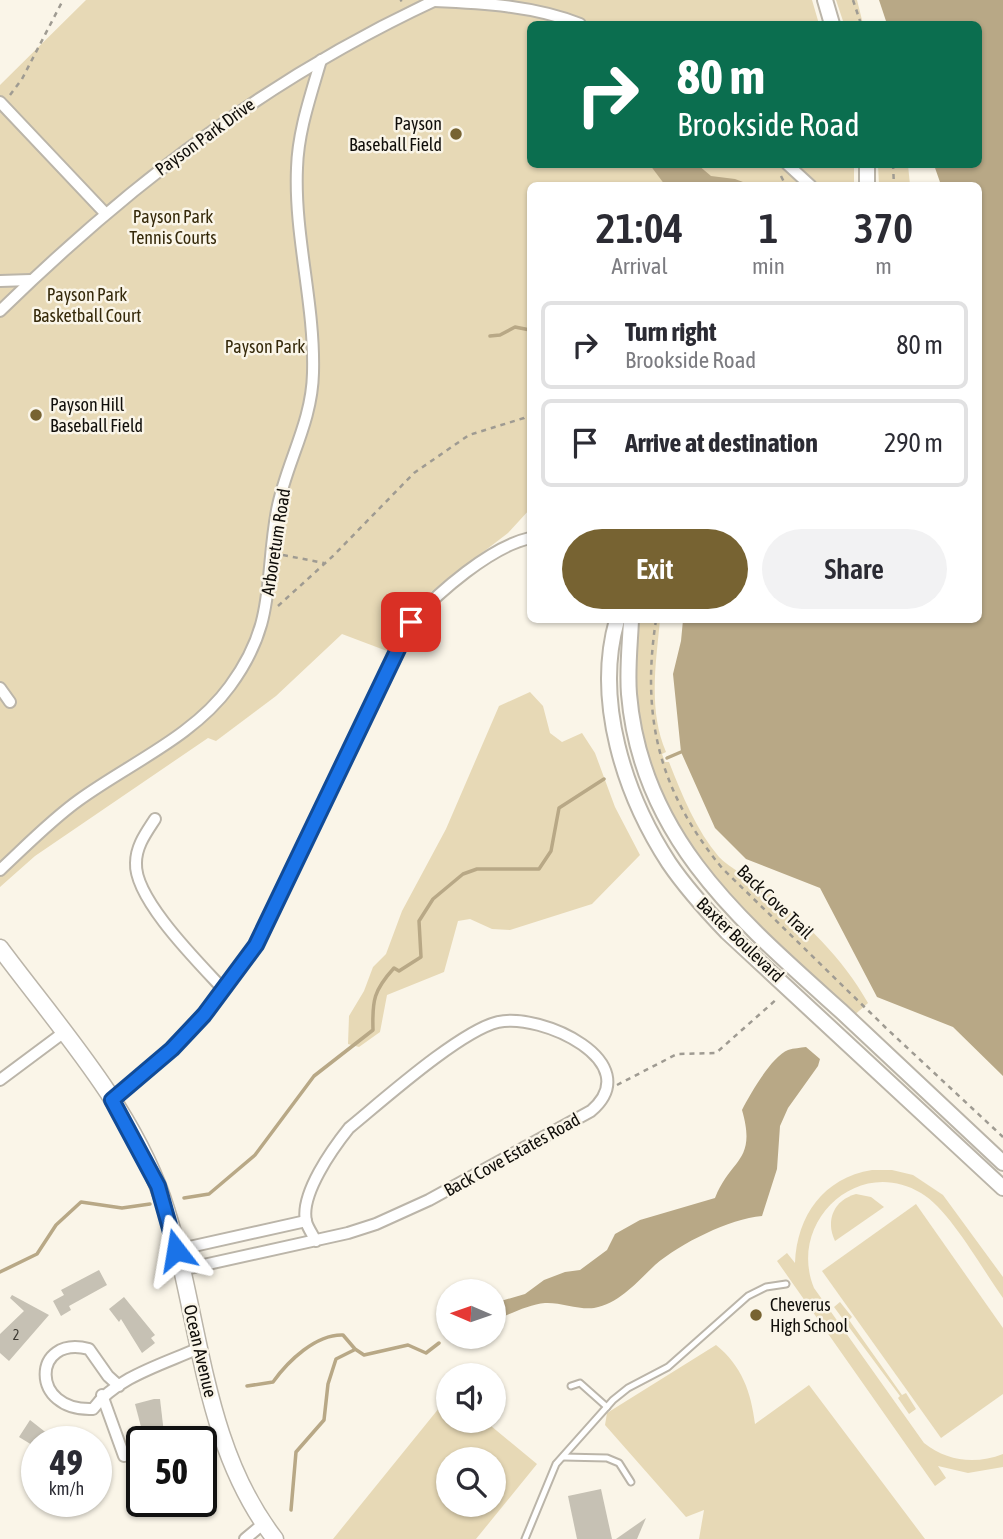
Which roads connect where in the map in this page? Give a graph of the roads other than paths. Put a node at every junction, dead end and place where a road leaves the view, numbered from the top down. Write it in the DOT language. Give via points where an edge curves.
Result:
graph roads {
  1 [pos="435,0"];
  2 [pos="825,0"];
  3 [pos="570,21"];
  4 [pos="831,21"];
  5 [pos="321,60"];
  6 [pos="1,103"];
  7 [pos="791,168"];
  8 [pos="807,182"];
  9 [pos="105,213"];
  10 [pos="31,280"];
  11 [pos="0,281"];
  12 [pos="0,311"];
  13 [pos="527,539"];
  14 [pos="616,623"];
  15 [pos="631,623"];
  16 [pos="0,688"];
  17 [pos="10,702"];
  18 [pos="155,819"];
  19 [pos="0,870"];
  20 [pos="0,948"];
  21 [pos="224,990"];
  22 [pos="63,1033"];
  23 [pos="0,1080"];
  24 [pos="112,1100"];
  25 [pos="1003,1163"];
  26 [pos="1003,1188"];
  27 [pos="306,1221"];
  28 [pos="316,1241"];
  29 [pos="176,1250"];
  30 [pos="181,1270"];
  31 [pos="786,1284"];
  32 [pos="199,1348"];
  33 [pos="119,1386"];
  34 [pos="571,1386"];
  35 [pos="103,1395"];
  36 [pos="607,1406"];
  37 [pos="124,1456"];
  38 [pos="563,1457"];
  39 [pos="631,1482"];
  40 [pos="263,1524"];
  41 [pos="245,1539"];
  42 [pos="275,1539"];
  43 [pos="525,1539"];
  1 -- 3 [label="street" via="503,6"];
  1 -- 5 [label="street, Payson Park Drive"];
  2 -- 4 [label="street"];
  5 -- 9 [label="street, Payson Park Drive" via="225,121"];
  5 -- 19 [label="street, Arboretum Road" via="297,167 313,351 311,397 277,509 262,629 214,706 78,800"];
  6 -- 9 [label="street"];
  7 -- 8 [label="street"];
  9 -- 10 [label="street, Payson Park Drive"];
  10 -- 11 [label="street"];
  10 -- 12 [label="street, Payson Park Drive"];
  13 -- 21 [label="street" via="470,571 411,622 267,924"];
  14 -- 26 [label="street, Baxter Boulevard" via="609,663 611,707 628,775 650,831 669,863 700,904"];
  15 -- 25 [label="street, Baxter Boulevard" via="633,717 651,784 678,842 755,931"];
  16 -- 17 [label="street"];
  18 -- 21 [label="street" via="141,841 135,863 141,886 153,908"];
  20 -- 22 [label="main road, Ocean Avenue"];
  21 -- 24 [label="street" via="172,1049"];
  22 -- 23 [label="street"];
  22 -- 24 [label="main road, Ocean Avenue"];
  24 -- 29 [label="main road, Ocean Avenue" via="158,1186"];
  27 -- 28 [label="street"];
  27 -- 28 [label="street, Back Cove Estates Road" via="321,1170 349,1128 480,1028 511,1019 527,1020 557,1030 602,1063 608,1090 601,1102 567,1126 429,1200 376,1224"];
  27 -- 29 [label="street"];
  28 -- 30 [label="street, Back Cove Estates Road"];
  29 -- 30 [label="main road, Ocean Avenue"];
  30 -- 32 [label="main road, Ocean Avenue"];
  31 -- 36 [label="lane" via="748,1296 668,1367 628,1388"];
  32 -- 33 [label="street"];
  32 -- 40 [label="main road, Ocean Avenue" via="226,1447"];
  33 -- 35 [label="street"];
  33 -- 35 [label="street" via="89,1349 76,1345 52,1356 44,1376 54,1397 79,1409 93,1409"];
  34 -- 36 [label="lane" via="580,1383"];
  35 -- 37 [label="street"];
  36 -- 38 [label="lane"];
  38 -- 39 [label="lane" via="607,1458 619,1463"];
  38 -- 43 [label="lane"];
  40 -- 41 [label="street"];
  40 -- 42 [label="main road, Ocean Avenue"];
}
